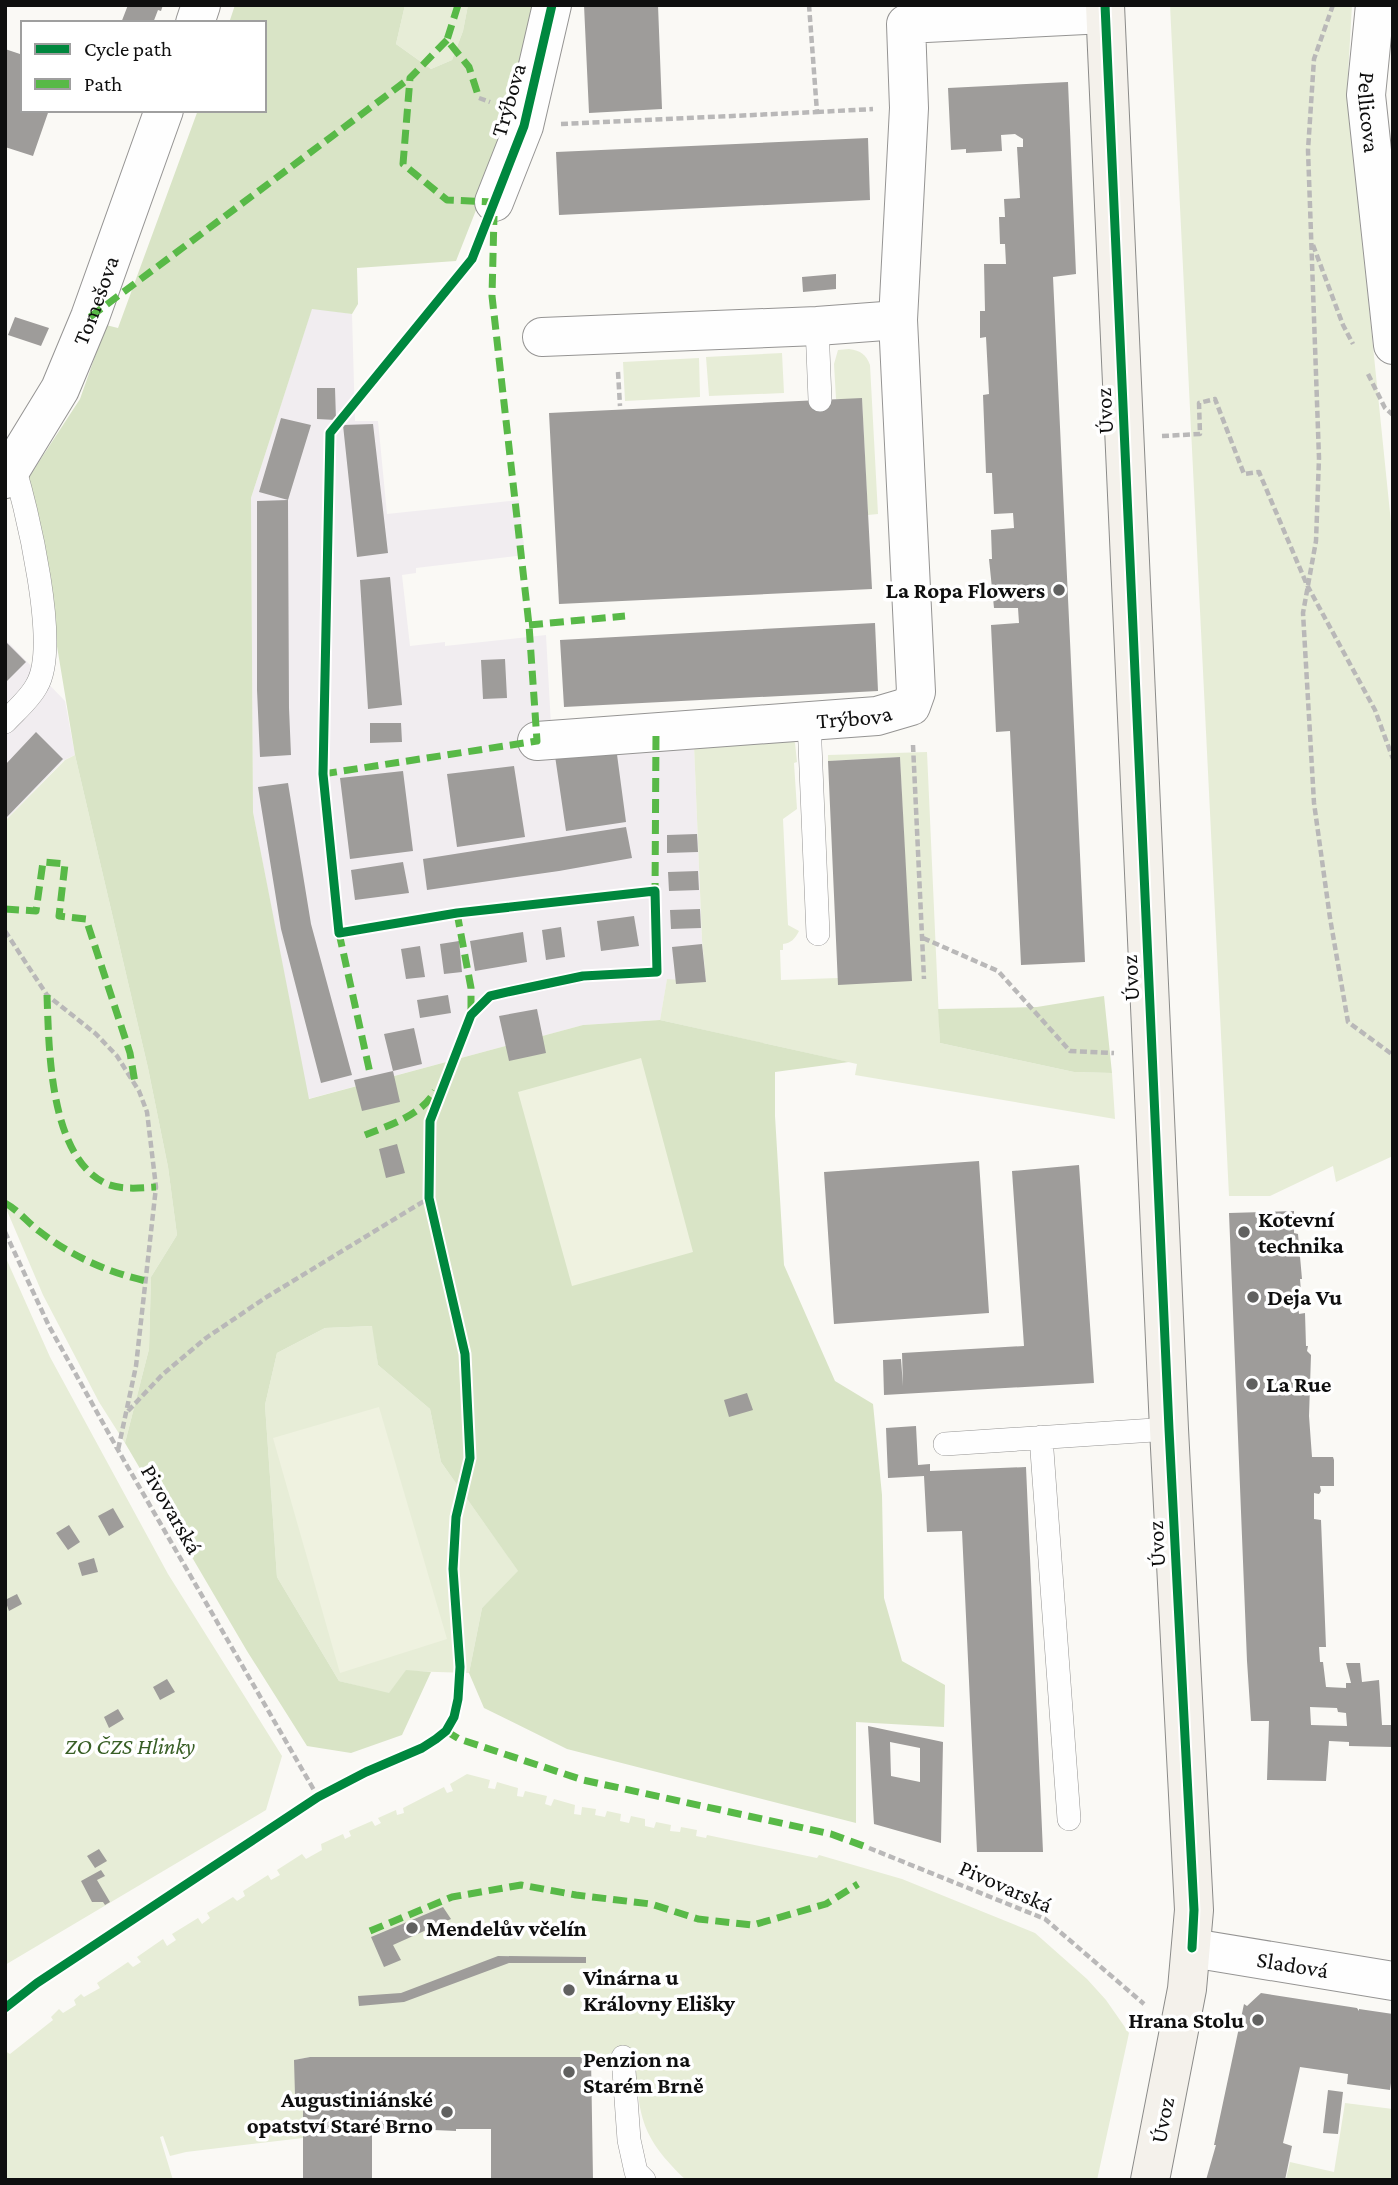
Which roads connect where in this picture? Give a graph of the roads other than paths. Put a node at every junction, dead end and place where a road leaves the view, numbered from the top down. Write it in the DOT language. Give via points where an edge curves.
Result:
graph roads {
  1 [pos="552,5"];
  2 [pos="1375,5"];
  3 [pos="1105,10"];
  4 [pos="163,112"];
  5 [pos="494,202"];
  6 [pos="898,320"];
  7 [pos="817,326"];
  8 [pos="542,337"];
  9 [pos="1393,345"];
  10 [pos="820,400"];
  11 [pos="10,473"];
  12 [pos="809,721"];
  13 [pos="5,722"];
  14 [pos="537,741"];
  15 [pos="818,934"];
  16 [pos="1169,1429"];
  17 [pos="1041,1437"];
  18 [pos="945,1444"];
  19 [pos="1069,1819"];
  20 [pos="1192,1948"];
  21 [pos="1393,1981"];
  22 [pos="623,2057"];
  23 [pos="644,2180"];
  24 [pos="1150,2180"];
  1 -- 5 [label="street, Trýbova" via="524,126"];
  2 -- 9 [label="street, Pellicova" via="1366,94"];
  3 -- 6 [label="street, Trýbova" via="906,24 909,108"];
  3 -- 16 [label="main road, Úvoz"];
  4 -- 11 [label="street, Tomešova" via="65,377"];
  6 -- 7 [label="street"];
  6 -- 12 [label="street, Trýbova" via="916,692 911,706 877,716"];
  7 -- 8 [label="street"];
  7 -- 10 [label="lane"];
  11 -- 13 [label="lane" via="25,502 45,628 38,685"];
  12 -- 14 [label="street, Trýbova"];
  12 -- 15 [label="lane"];
  16 -- 17 [label="lane"];
  16 -- 20 [label="main road, Úvoz" via="1194,1910"];
  17 -- 18 [label="lane"];
  17 -- 19 [label="lane"];
  20 -- 21 [label="street, Sladová"];
  20 -- 24 [label="main road, Úvoz"];
  22 -- 23 [label="lane" via="629,2140 636,2172"];
}
